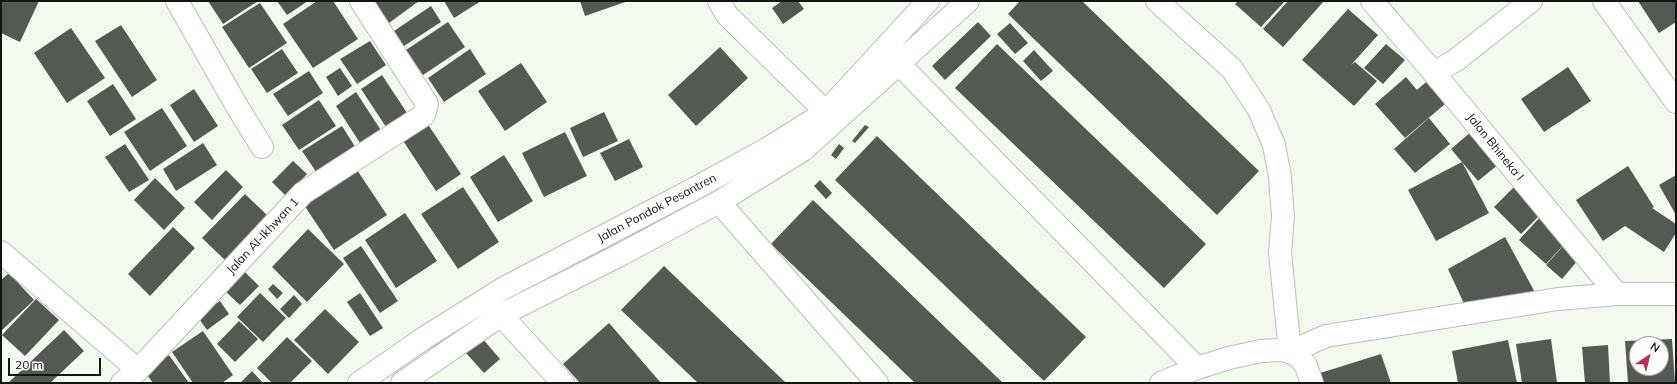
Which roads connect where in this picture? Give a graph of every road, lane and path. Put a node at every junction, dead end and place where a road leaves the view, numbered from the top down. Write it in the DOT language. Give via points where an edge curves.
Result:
graph roads {
  1 [pos="177,1"];
  2 [pos="361,1"];
  3 [pos="719,1"];
  4 [pos="928,1"];
  5 [pos="968,1"];
  6 [pos="1157,1"];
  7 [pos="1372,1"];
  8 [pos="1531,1"];
  9 [pos="1604,1"];
  10 [pos="899,64"];
  11 [pos="1434,73"];
  12 [pos="1676,102"];
  13 [pos="826,112"];
  14 [pos="262,147"];
  15 [pos="719,202"];
  16 [pos="1,252"];
  17 [pos="1617,294"];
  18 [pos="1676,294"];
  19 [pos="501,315"];
  20 [pos="1290,352"];
  21 [pos="1197,368"];
  22 [pos="130,377"];
  23 [pos="359,383"];
  24 [pos="402,383"];
  25 [pos="563,383"];
  26 [pos="877,383"];
  27 [pos="1161,383"];
  28 [pos="1312,383"];
  1 -- 14 [label="street"];
  2 -- 22 [label="street, Jalan Al-Ikhwan 1" via="427,104 424,115 303,193"];
  3 -- 13 [label="street" via="728,15"];
  4 -- 13 [label="street, Jalan Pondok Pesantren"];
  5 -- 10 [label="street"];
  6 -- 20 [label="street" via="1232,69 1259,110 1274,145 1280,177 1283,216 1280,253"];
  7 -- 11 [label="street, Jalan Bhineka I"];
  8 -- 11 [label="street" via="1456,60"];
  9 -- 12 [label="street"];
  10 -- 15 [label="street" via="803,150"];
  10 -- 21 [label="street"];
  11 -- 17 [label="street, Jalan Bhineka I"];
  13 -- 23 [label="street, Jalan Pondok Pesantren" via="701,186 504,288 424,338"];
  15 -- 19 [label="street"];
  15 -- 26 [label="street"];
  16 -- 22 [label="street"];
  17 -- 18 [label="street"];
  17 -- 20 [label="street" via="1558,299 1326,336"];
  19 -- 24 [label="street"];
  19 -- 25 [label="street"];
  20 -- 21 [label="street" via="1261,351"];
  20 -- 28 [label="street" via="1299,357 1306,366"];
  21 -- 27 [label="street"];
}
